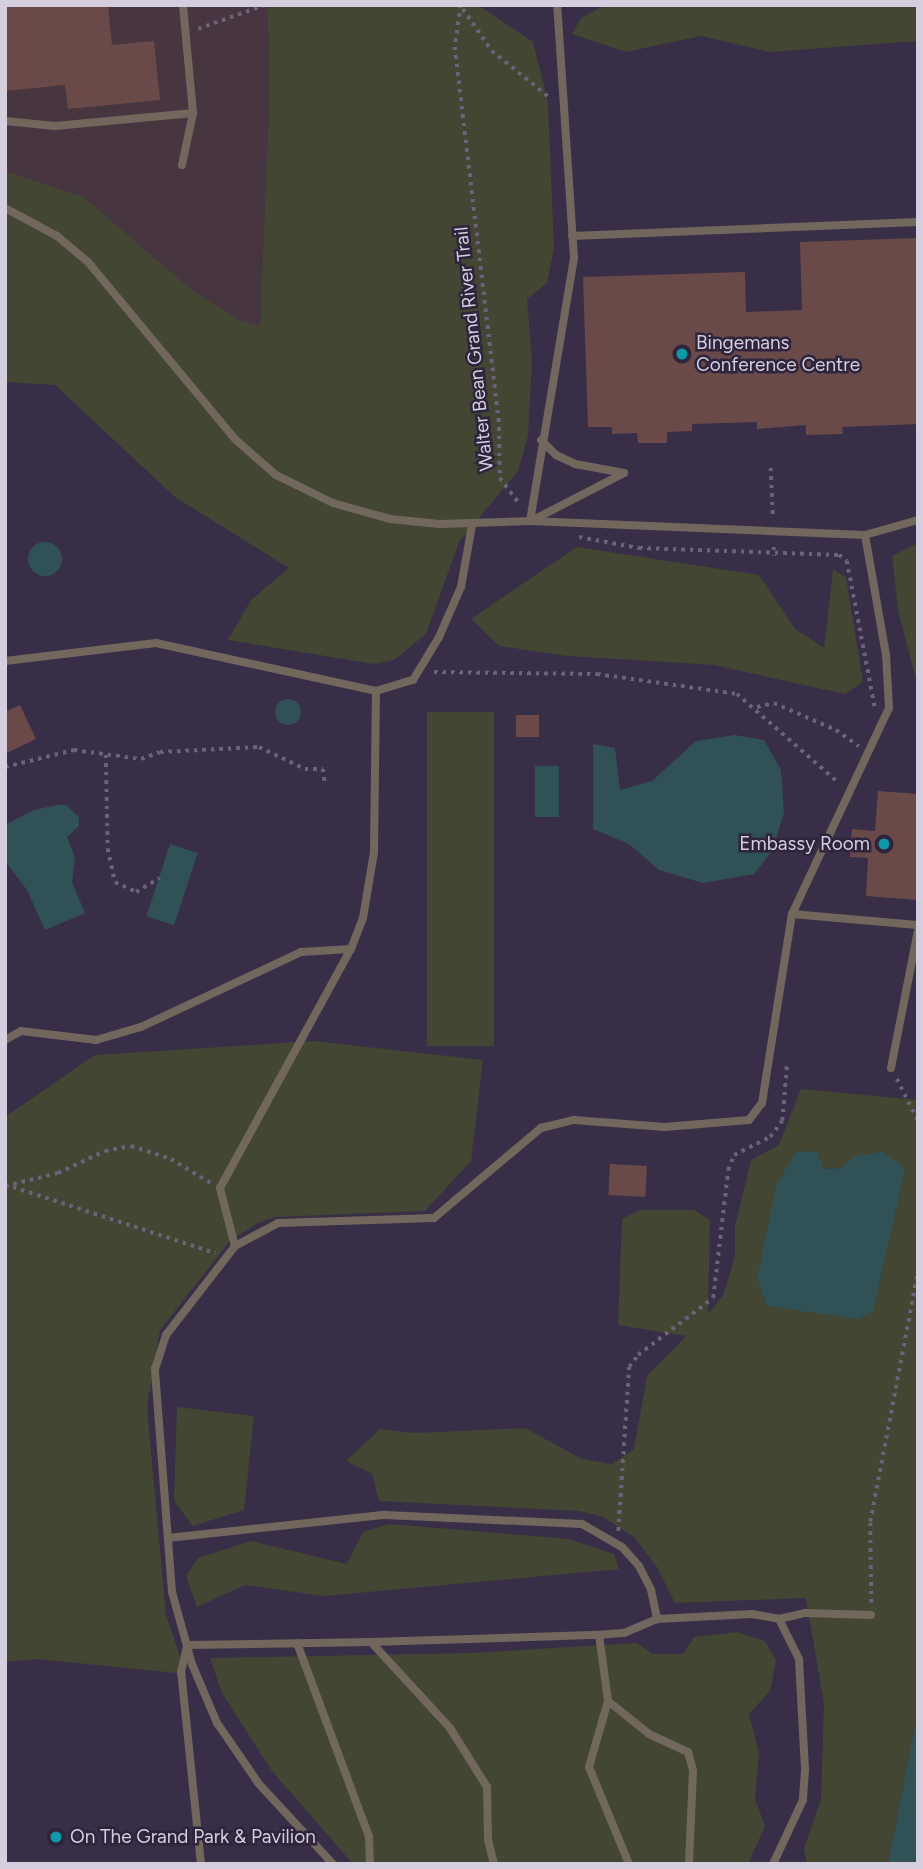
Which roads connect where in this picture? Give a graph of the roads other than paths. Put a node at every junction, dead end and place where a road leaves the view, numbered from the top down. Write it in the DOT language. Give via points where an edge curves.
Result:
graph roads {
  1 [pos="183,5"];
  2 [pos="557,5"];
  3 [pos="192,113"];
  4 [pos="5,121"];
  5 [pos="182,165"];
  6 [pos="5,208"];
  7 [pos="918,222"];
  8 [pos="572,236"];
  9 [pos="541,440"];
  10 [pos="918,520"];
  11 [pos="530,522"];
  12 [pos="472,525"];
  13 [pos="865,535"];
  14 [pos="5,661"];
  15 [pos="376,691"];
  16 [pos="792,914"];
  17 [pos="918,927"];
  18 [pos="352,949"];
  19 [pos="5,1040"];
  20 [pos="891,1068"];
  21 [pos="235,1247"];
  22 [pos="168,1538"];
  23 [pos="871,1615"];
  24 [pos="657,1619"];
  25 [pos="779,1619"];
  26 [pos="599,1635"];
  27 [pos="371,1642"];
  28 [pos="296,1643"];
  29 [pos="187,1645"];
  30 [pos="608,1701"];
  31 [pos="201,1864"];
  32 [pos="332,1864"];
  33 [pos="370,1864"];
  34 [pos="494,1864"];
  35 [pos="629,1864"];
  36 [pos="689,1864"];
  37 [pos="773,1864"];
  1 -- 3 [label="lane"];
  2 -- 8 [label="lane"];
  3 -- 4 [label="lane" via="55,126"];
  3 -- 5 [label="lane"];
  6 -- 12 [label="lane" via="57,236 88,262 236,440 276,475 332,503 390,519"];
  7 -- 8 [label="lane"];
  8 -- 9 [label="lane" via="574,257 552,410"];
  9 -- 11 [label="lane"];
  9 -- 11 [label="lane" via="556,455 575,464 624,473"];
  10 -- 13 [label="lane"];
  11 -- 12 [label="lane"];
  11 -- 13 [label="lane"];
  12 -- 15 [label="lane" via="461,587 413,680"];
  13 -- 16 [label="lane" via="891,694 883,728 848,790"];
  14 -- 15 [label="lane" via="156,643"];
  15 -- 18 [label="lane" via="374,852 363,918"];
  16 -- 17 [label="lane"];
  16 -- 21 [label="lane" via="762,1103 749,1120 665,1127 574,1120 541,1128 434,1218 278,1223"];
  17 -- 20 [label="lane"];
  18 -- 19 [label="lane" via="301,952 141,1027 96,1040 21,1031"];
  18 -- 21 [label="lane" via="220,1188"];
  21 -- 22 [label="lane" via="166,1335 155,1369"];
  22 -- 24 [label="lane" via="386,1515 582,1524 617,1544 639,1566 651,1590"];
  22 -- 29 [label="lane" via="172,1592"];
  23 -- 25 [label="lane" via="805,1613"];
  24 -- 25 [label="lane" via="752,1614"];
  24 -- 26 [label="lane" via="624,1633"];
  25 -- 37 [label="lane" via="799,1659 805,1770 803,1800"];
  26 -- 27 [label="lane"];
  26 -- 30 [label="lane"];
  27 -- 28 [label="lane"];
  27 -- 34 [label="lane" via="450,1728 487,1787 488,1840"];
  28 -- 29 [label="lane"];
  28 -- 33 [label="lane" via="369,1837"];
  29 -- 31 [label="lane" via="181,1672"];
  29 -- 32 [label="lane" via="217,1723 259,1784"];
  30 -- 35 [label="lane" via="589,1767"];
  30 -- 36 [label="lane" via="649,1734 688,1752 693,1771"];
}
